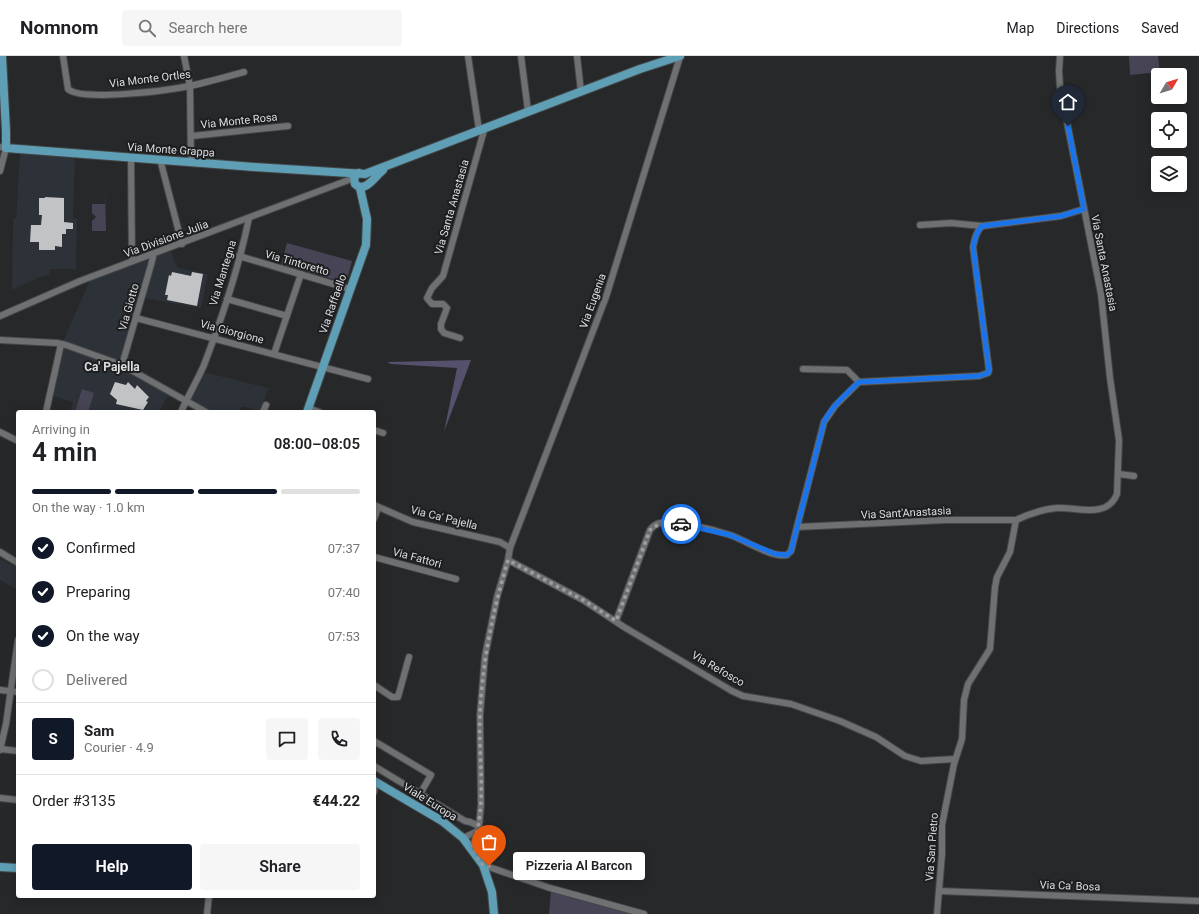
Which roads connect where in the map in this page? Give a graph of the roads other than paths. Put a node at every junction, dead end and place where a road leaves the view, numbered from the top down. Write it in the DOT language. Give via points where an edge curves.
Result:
graph roads {
  1 [pos="2,56"];
  2 [pos="63,56"];
  3 [pos="184,56"];
  4 [pos="468,56"];
  5 [pos="521,56"];
  6 [pos="576,56"];
  7 [pos="679,56"];
  8 [pos="1060,56"];
  9 [pos="244,72"];
  10 [pos="190,86"];
  11 [pos="581,92"];
  12 [pos="528,111"];
  13 [pos="288,126"];
  14 [pos="482,128"];
  15 [pos="192,136"];
  16 [pos="3,148"];
  17 [pos="131,158"];
  18 [pos="160,159"];
  19 [pos="191,162"];
  20 [pos="0,171"];
  21 [pos="361,181"];
  22 [pos="1084,209"];
  23 [pos="249,218"];
  24 [pos="920,225"];
  25 [pos="982,226"];
  26 [pos="182,244"];
  27 [pos="152,254"];
  28 [pos="239,256"];
  29 [pos="132,261"];
  30 [pos="300,274"];
  31 [pos="350,290"];
  32 [pos="227,299"];
  33 [pos="0,316"];
  34 [pos="287,316"];
  35 [pos="136,318"];
  36 [pos="213,337"];
  37 [pos="460,338"];
  38 [pos="0,340"];
  39 [pos="61,344"];
  40 [pos="274,354"];
  41 [pos="122,365"];
  42 [pos="323,366"];
  43 [pos="803,369"];
  44 [pos="368,378"];
  45 [pos="859,382"];
  46 [pos="186,400"];
  47 [pos="266,405"];
  48 [pos="46,410"];
  49 [pos="182,410"];
  50 [pos="203,410"];
  51 [pos="264,410"];
  52 [pos="308,410"];
  53 [pos="376,431"];
  54 [pos="0,432"];
  55 [pos="384,433"];
  56 [pos="16,440"];
  57 [pos="1119,474"];
  58 [pos="1134,476"];
  59 [pos="376,507"];
  60 [pos="1016,520"];
  61 [pos="797,527"];
  62 [pos="510,548"];
  63 [pos="0,552"];
  64 [pos="376,558"];
  65 [pos="508,560"];
  66 [pos="16,562"];
  67 [pos="456,579"];
  68 [pos="616,621"];
  69 [pos="16,653"];
  70 [pos="408,657"];
  71 [pos="376,686"];
  72 [pos="0,690"];
  73 [pos="10,691"];
  74 [pos="16,692"];
  75 [pos="376,742"];
  76 [pos="0,749"];
  77 [pos="16,751"];
  78 [pos="955,759"];
  79 [pos="376,767"];
  80 [pos="376,782"];
  81 [pos="420,794"];
  82 [pos="0,798"];
  83 [pos="16,800"];
  84 [pos="478,829"];
  85 [pos="463,838"];
  86 [pos="472,848"];
  87 [pos="483,865"];
  88 [pos="0,867"];
  89 [pos="16,868"];
  90 [pos="939,891"];
  91 [pos="209,898"];
  92 [pos="1199,901"];
  93 [pos="208,914"];
  94 [pos="494,914"];
  95 [pos="644,914"];
  96 [pos="938,914"];
  1 -- 16 [label="main road" via="6,132"];
  2 -- 10 [label="street, Via Monte Ortles" via="68,89 74,93 137,93"];
  3 -- 10 [label="street"];
  4 -- 14 [label="street"];
  5 -- 12 [label="street"];
  6 -- 11 [label="street"];
  7 -- 11 [label="main road"];
  7 -- 62 [label="street, Via Eugenia" via="606,297"];
  8 -- 22 [label="street, Via Santa Anastasia" via="1060,87"];
  9 -- 10 [label="street, Via Monte Ortles"];
  10 -- 15 [label="street"];
  11 -- 12 [label="main road"];
  12 -- 14 [label="main road"];
  13 -- 15 [label="street, Via Monte Rosa"];
  14 -- 21 [label="main road" via="390,164"];
  14 -- 37 [label="street, Via Santa Anastasia" via="443,276 427,298 432,304 443,304 447,308 441,324 444,333"];
  15 -- 19 [label="street"];
  16 -- 17 [label="main road, Via Monte Grappa"];
  16 -- 20 [label="street"];
  17 -- 18 [label="main road, Via Monte Grappa"];
  17 -- 29 [label="street"];
  18 -- 19 [label="main road, Via Monte Grappa"];
  18 -- 26 [label="street"];
  19 -- 21 [label="main road, Via Monte Grappa" via="341,173"];
  21 -- 23 [label="street, Via Divisione Julia" via="340,184"];
  21 -- 31 [label="main road, Via Raffaello" via="367,219 366,245"];
  22 -- 25 [label="street" via="1061,216"];
  22 -- 57 [label="street, Via Santa Anastasia" via="1104,317 1119,440"];
  23 -- 26 [label="street, Via Divisione Julia"];
  23 -- 28 [label="street, Via Mantegna"];
  24 -- 25 [label="street" via="950,223"];
  25 -- 45 [label="street" via="978,230 973,247 988,373 979,376"];
  26 -- 27 [label="street, Via Divisione Julia"];
  27 -- 29 [label="street, Via Divisione Julia"];
  27 -- 35 [label="street, Via Giotto"];
  28 -- 30 [label="street, Via Tintoretto"];
  28 -- 32 [label="street, Via Mantegna"];
  29 -- 33 [label="street, Via Divisione Julia"];
  30 -- 31 [label="street, Via Tintoretto"];
  30 -- 34 [label="street"];
  31 -- 42 [label="main road, Via Raffaello"];
  32 -- 34 [label="street"];
  32 -- 36 [label="street, Via Mantegna"];
  34 -- 40 [label="street"];
  35 -- 36 [label="street, Via Giorgione"];
  35 -- 41 [label="street, Via Giotto"];
  36 -- 40 [label="street, Via Giorgione"];
  36 -- 46 [label="street, Via Mantegna" via="203,366"];
  38 -- 39 [label="street"];
  39 -- 41 [label="street"];
  39 -- 48 [label="street"];
  40 -- 42 [label="street, Via Giorgione"];
  41 -- 46 [label="street"];
  42 -- 44 [label="street, Via Giorgione"];
  42 -- 52 [label="main road, Via Raffaello"];
  43 -- 45 [label="street" via="847,370"];
  45 -- 61 [label="street" via="830,411 824,422"];
  46 -- 49 [label="street, Via Mantegna"];
  46 -- 50 [label="street"];
  47 -- 51 [label="street"];
  53 -- 55 [label="street"];
  54 -- 56 [label="street"];
  57 -- 58 [label="street"];
  57 -- 60 [label="street, Via Santa Anastasia" via="1117,494 1111,505 1105,508 1049,510"];
  59 -- 62 [label="street, Via Ca' Pajella" via="413,522 500,542"];
  60 -- 61 [label="street, Via Sant'Anastasia" via="945,520"];
  60 -- 78 [label="street" via="1010,552 997,577 990,649 968,684 964,700 962,739"];
  61 -- 68 [label="street" via="791,551 783,556 730,535 690,525 670,522 657,524 650,530"];
  62 -- 65 [label="street"];
  63 -- 66 [label="street"];
  64 -- 67 [label="street, Via Fattori"];
  65 -- 68 [label="street, Via Refosco" via="583,600"];
  65 -- 84 [label="street" via="497,597 486,656 480,715 481,805"];
  68 -- 78 [label="street, Via Refosco" via="743,696 791,704 840,721 876,738 905,756 921,761"];
  69 -- 73 [label="street"];
  70 -- 71 [label="street" via="398,697"];
  72 -- 73 [label="street"];
  73 -- 74 [label="street"];
  73 -- 76 [label="street"];
  75 -- 81 [label="street" via="432,775"];
  76 -- 77 [label="street"];
  78 -- 90 [label="street, Via San Pietro" via="942,825"];
  79 -- 81 [label="street, Viale Europa"];
  80 -- 85 [label="main road, Viale Europa" via="442,821"];
  81 -- 84 [label="street, Viale Europa"];
  82 -- 83 [label="street"];
  84 -- 85 [label="street"];
  84 -- 86 [label="street"];
  85 -- 86 [label="main road, Viale Europa"];
  86 -- 87 [label="main road, Viale Europa"];
  87 -- 94 [label="main road, Viale Europa" via="492,892"];
  87 -- 95 [label="street" via="550,888"];
  88 -- 89 [label="main road"];
  90 -- 92 [label="street, Via Ca' Bosa"];
  90 -- 96 [label="street, Via San Pietro"];
  91 -- 93 [label="street"];
}
